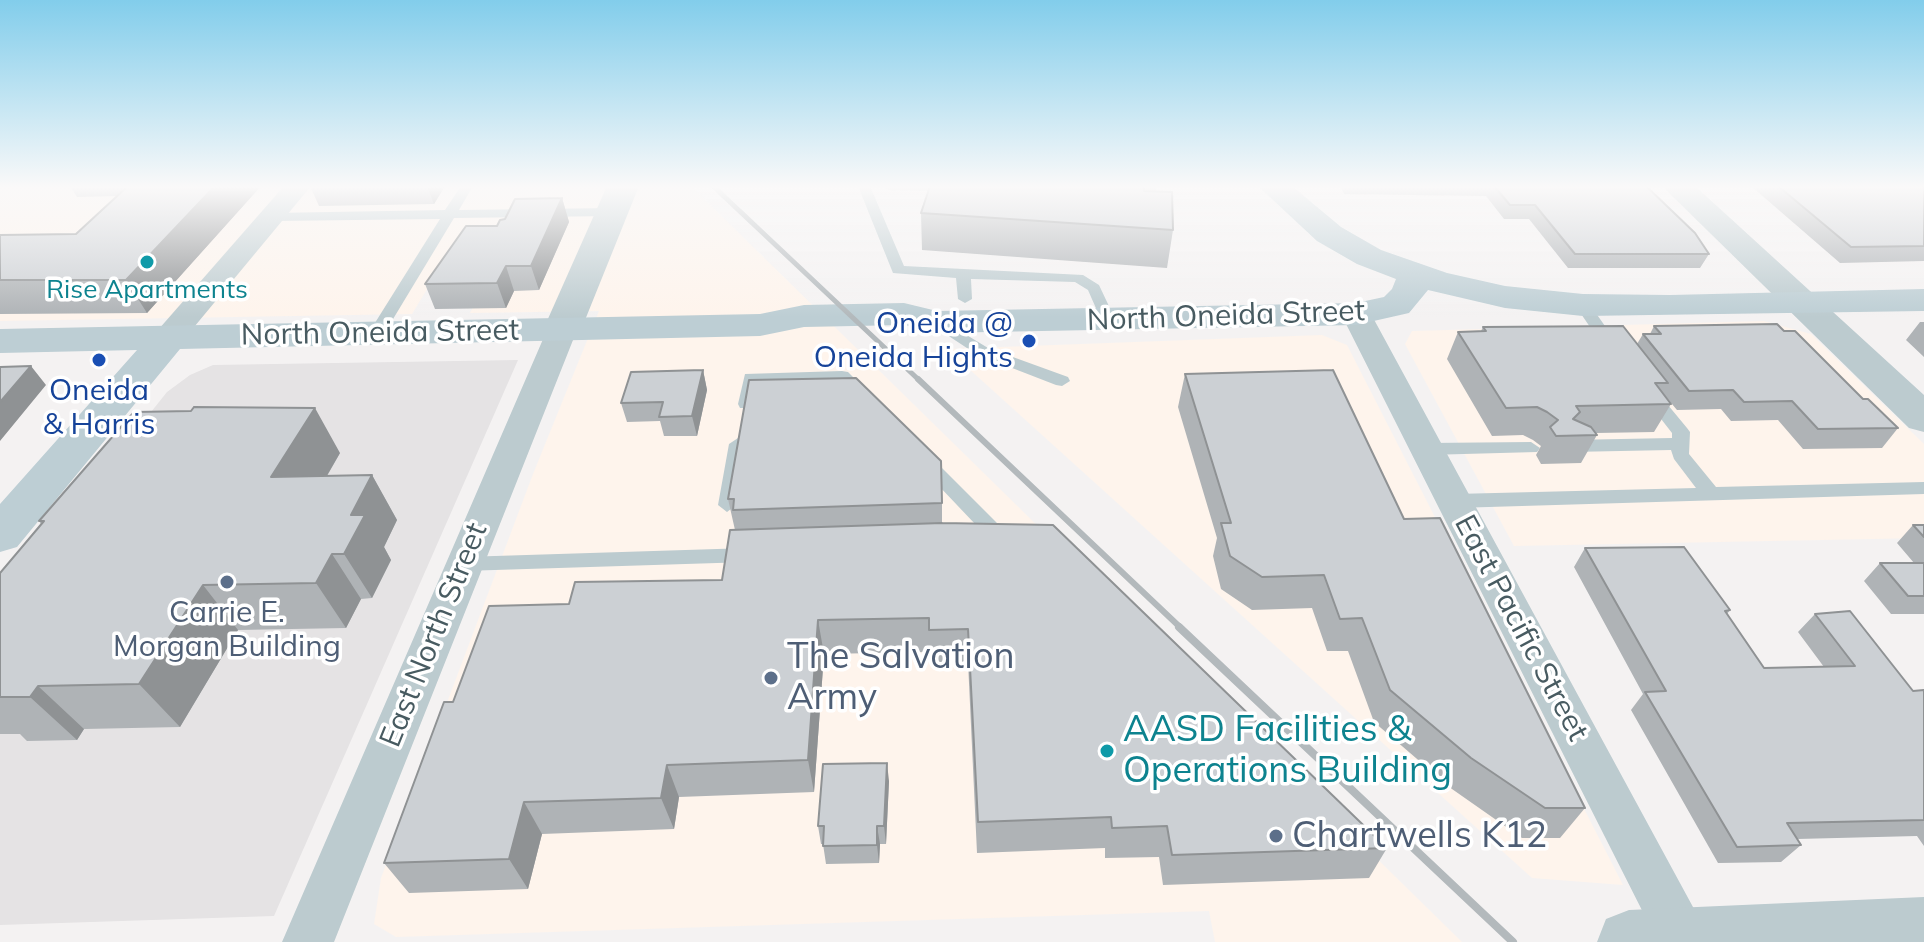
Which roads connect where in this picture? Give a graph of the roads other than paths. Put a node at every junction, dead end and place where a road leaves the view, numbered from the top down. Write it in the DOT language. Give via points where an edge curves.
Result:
graph roads {
  1 [pos="261,230"];
  2 [pos="440,230"];
  3 [pos="605,230"];
  4 [pos="882,230"];
  5 [pos="1327,230"];
  6 [pos="1724,230"];
  7 [pos="963,274"];
  8 [pos="1415,275"];
  9 [pos="1924,300"];
  10 [pos="1802,303"];
  11 [pos="1583,305"];
  12 [pos="951,310"];
  13 [pos="1356,314"];
  14 [pos="1107,319"];
  15 [pos="562,330"];
  16 [pos="376,334"];
  17 [pos="169,337"];
  18 [pos="0,341"];
  19 [pos="1618,355"];
  20 [pos="1062,381"];
  21 [pos="1645,388"];
  22 [pos="876,410"];
  23 [pos="1924,418"];
  24 [pos="909,444"];
  25 [pos="1680,444"];
  26 [pos="1570,446"];
  27 [pos="1531,448"];
  28 [pos="1427,449"];
  29 [pos="1924,488"];
  30 [pos="1711,494"];
  31 [pos="1455,501"];
  32 [pos="727,505"];
  33 [pos="0,535"];
  34 [pos="977,548"];
  35 [pos="772,554"];
  36 [pos="463,564"];
  37 [pos="1924,929"];
  38 [pos="1667,941"];
  39 [pos="308,942"];
  1 -- 17 [label="street"];
  2 -- 16 [label="lane"];
  3 -- 15 [label="street"];
  4 -- 7 [label="lane" via="898,270"];
  5 -- 8 [label="main road" via="1347,246"];
  6 -- 10 [label="street"];
  7 -- 12 [label="lane"];
  7 -- 14 [label="lane" via="1078,278 1094,288"];
  8 -- 11 [label="main road" via="1505,297"];
  8 -- 13 [label="main road, North Oneida Street" via="1409,293 1396,305"];
  9 -- 10 [label="main road"];
  10 -- 11 [label="main road"];
  10 -- 23 [label="street"];
  11 -- 19 [label="lane"];
  12 -- 14 [label="main road, North Oneida Street"];
  12 -- 15 [label="main road, North Oneida Street" via="906,332 814,334 760,325"];
  12 -- 20 [label="lane" via="982,351"];
  13 -- 14 [label="main road, North Oneida Street"];
  13 -- 28 [label="street, East Pacific Street"];
  15 -- 16 [label="main road, North Oneida Street"];
  15 -- 36 [label="street, East North Street"];
  16 -- 17 [label="main road, North Oneida Street"];
  17 -- 18 [label="main road, North Oneida Street"];
  17 -- 33 [label="main road"];
  21 -- 25 [label="lane" via="1681,432"];
  22 -- 32 [label="lane" via="842,376 751,378"];
  24 -- 34 [label="lane" via="1008,547"];
  25 -- 26 [label="lane"];
  25 -- 30 [label="lane" via="1680,455"];
  27 -- 28 [label="lane"];
  28 -- 31 [label="street, East Pacific Street"];
  29 -- 30 [label="lane"];
  30 -- 31 [label="lane"];
  31 -- 38 [label="street, East Pacific Street"];
  35 -- 36 [label="lane"];
  36 -- 39 [label="street, East North Street"];
  37 -- 38 [label="street"];
}
